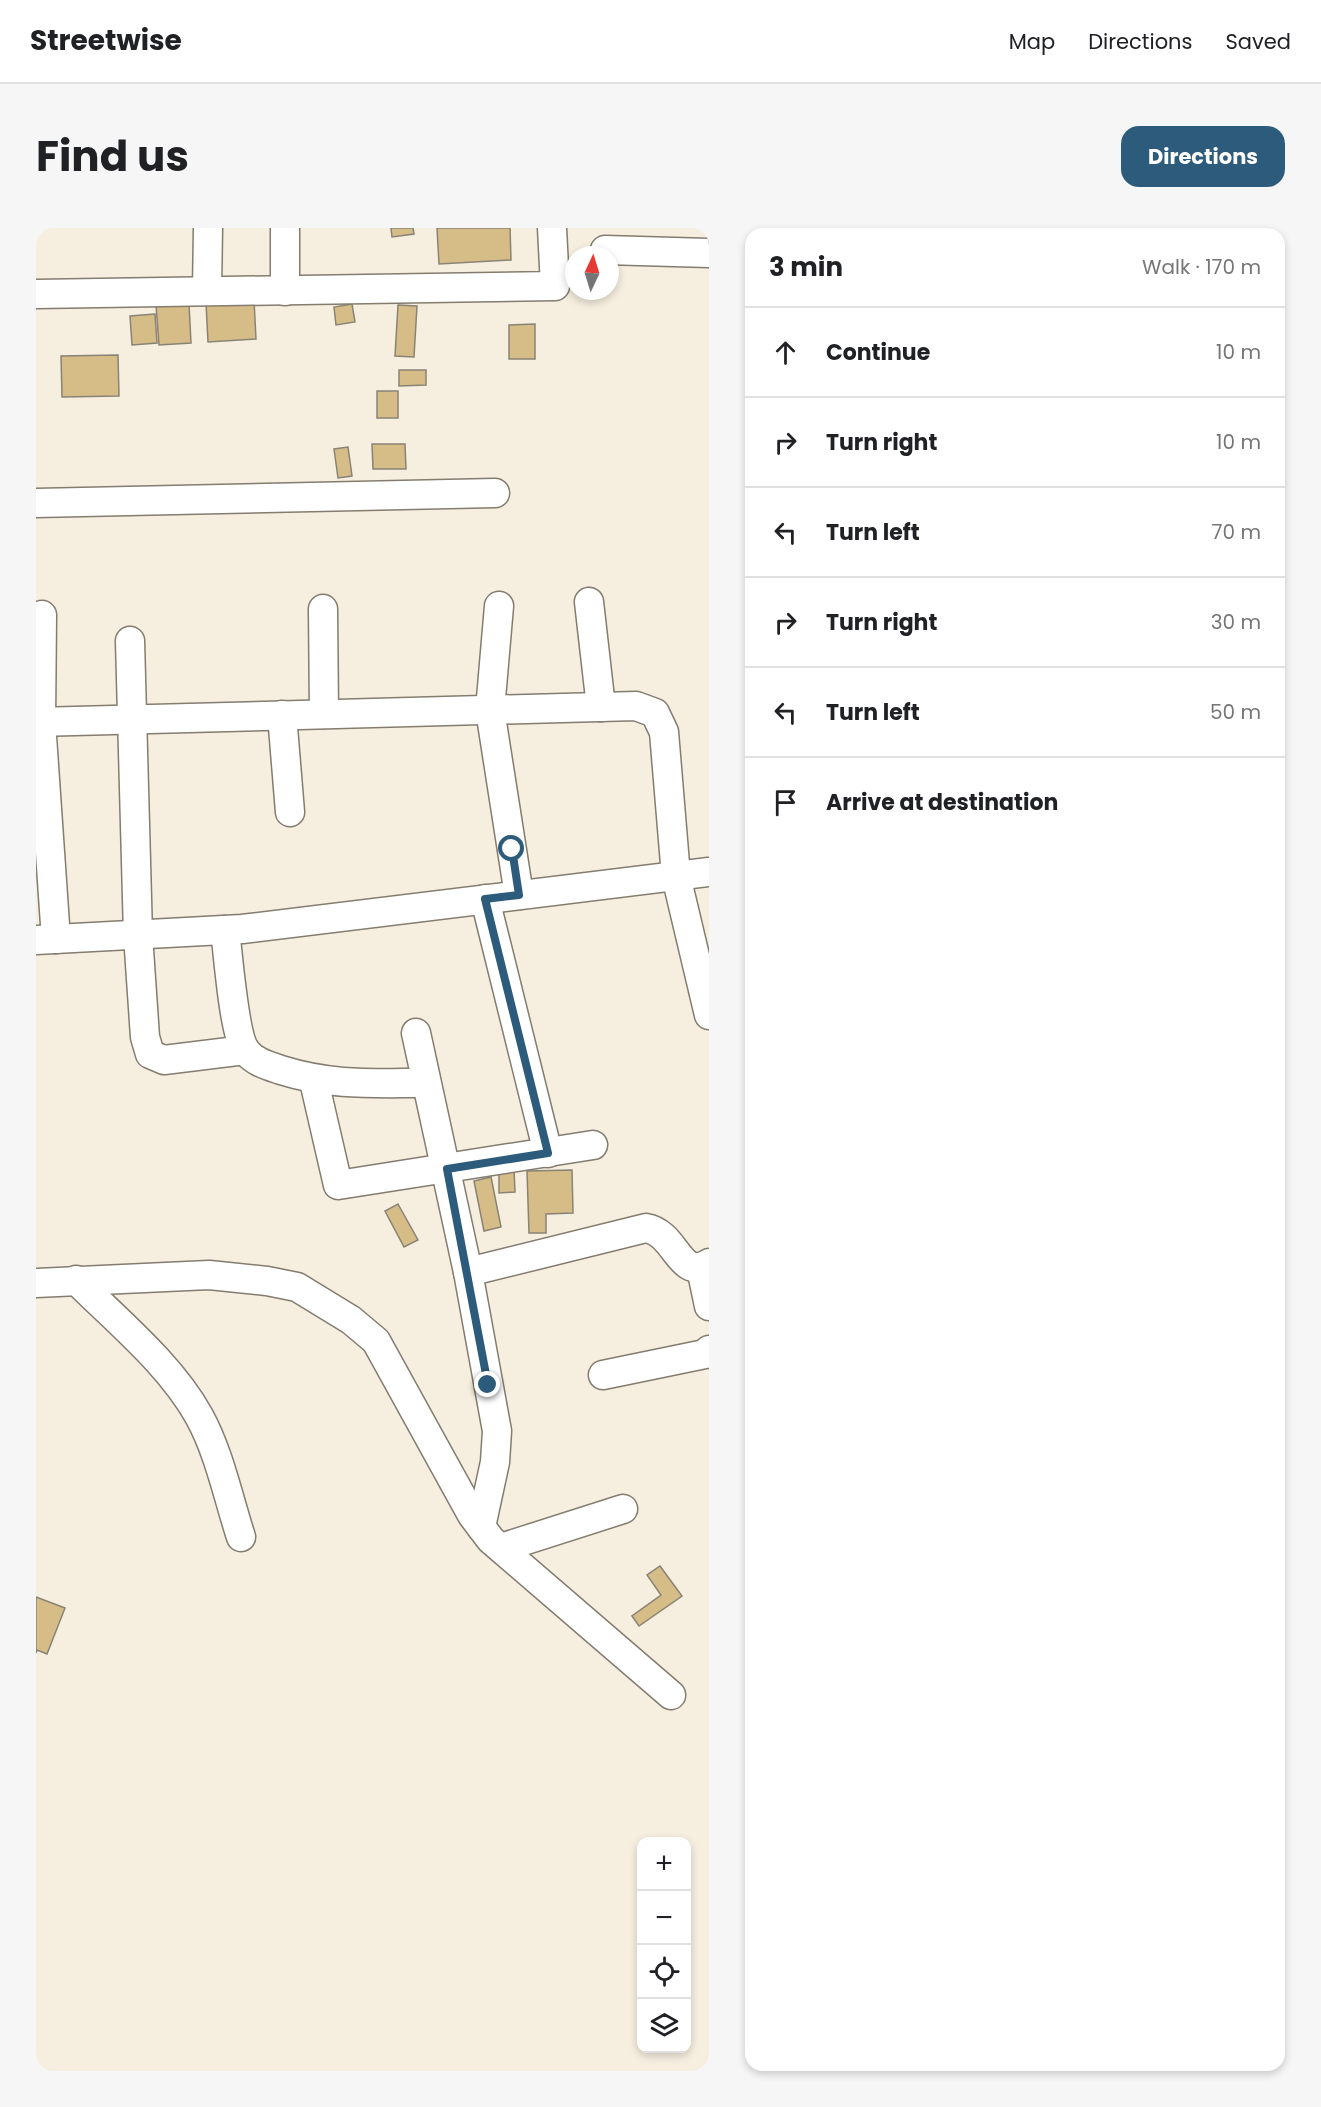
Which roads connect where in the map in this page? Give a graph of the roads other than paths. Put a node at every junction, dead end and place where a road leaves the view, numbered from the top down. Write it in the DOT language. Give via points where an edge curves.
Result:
graph roads {
  1 [pos="208,228"];
  2 [pos="285,228"];
  3 [pos="552,228"];
  4 [pos="619,250"];
  5 [pos="709,253"];
  6 [pos="207,290"];
  7 [pos="285,291"];
  8 [pos="36,294"];
  9 [pos="495,494"];
  10 [pos="36,503"];
  11 [pos="589,602"];
  12 [pos="499,606"];
  13 [pos="323,609"];
  14 [pos="42,615"];
  15 [pos="130,641"];
  16 [pos="600,707"];
  17 [pos="490,710"];
  18 [pos="324,714"];
  19 [pos="282,715"];
  20 [pos="130,719"];
  21 [pos="39,722"];
  22 [pos="290,812"];
  23 [pos="709,872"];
  24 [pos="676,876"];
  25 [pos="519,895"];
  26 [pos="485,899"];
  27 [pos="225,930"];
  28 [pos="138,934"];
  29 [pos="46,940"];
  30 [pos="709,1015"];
  31 [pos="416,1033"];
  32 [pos="245,1050"];
  33 [pos="314,1081"];
  34 [pos="426,1083"];
  35 [pos="593,1145"];
  36 [pos="548,1153"];
  37 [pos="447,1169"];
  38 [pos="705,1266"];
  39 [pos="468,1272"];
  40 [pos="76,1280"];
  41 [pos="36,1283"];
  42 [pos="709,1306"];
  43 [pos="709,1350"];
  44 [pos="603,1375"];
  45 [pos="622,1509"];
  46 [pos="481,1527"];
  47 [pos="241,1537"];
  48 [pos="501,1548"];
  49 [pos="670,1695"];
  1 -- 6 [label="street"];
  2 -- 7 [label="street"];
  3 -- 7 [label="street" via="555,286"];
  4 -- 5 [label="street"];
  6 -- 7 [label="street"];
  6 -- 8 [label="street"];
  9 -- 10 [label="street"];
  11 -- 16 [label="street"];
  12 -- 17 [label="street"];
  13 -- 18 [label="street"];
  14 -- 21 [label="street"];
  15 -- 20 [label="street"];
  16 -- 17 [label="street"];
  16 -- 24 [label="street" via="636,706 655,713 664,732"];
  17 -- 18 [label="street"];
  17 -- 25 [label="street"];
  18 -- 19 [label="street"];
  19 -- 20 [label="street"];
  19 -- 22 [label="street"];
  20 -- 21 [label="street"];
  20 -- 28 [label="street"];
  21 -- 29 [label="street"];
  23 -- 24 [label="street"];
  24 -- 25 [label="street"];
  24 -- 30 [label="street"];
  25 -- 26 [label="street"];
  26 -- 27 [label="street"];
  26 -- 36 [label="street"];
  27 -- 28 [label="street"];
  27 -- 32 [label="street" via="235,1014"];
  28 -- 29 [label="street"];
  28 -- 32 [label="street" via="144,1037 150,1054 164,1060"];
  31 -- 34 [label="street"];
  32 -- 33 [label="street" via="262,1064"];
  33 -- 34 [label="street"];
  33 -- 37 [label="street" via="338,1185"];
  34 -- 37 [label="street"];
  35 -- 36 [label="street"];
  36 -- 37 [label="street"];
  37 -- 39 [label="street"];
  38 -- 39 [label="street" via="690,1267 667,1239 646,1228"];
  38 -- 42 [label="street"];
  39 -- 46 [label="street" via="496,1431 495,1462"];
  40 -- 41 [label="street"];
  40 -- 46 [label="street" via="209,1275 267,1281 297,1287 342,1314 376,1341"];
  40 -- 47 [label="street" via="188,1398 209,1440"];
  43 -- 44 [label="street"];
  45 -- 48 [label="street"];
  46 -- 48 [label="street"];
  48 -- 49 [label="street"];
}
